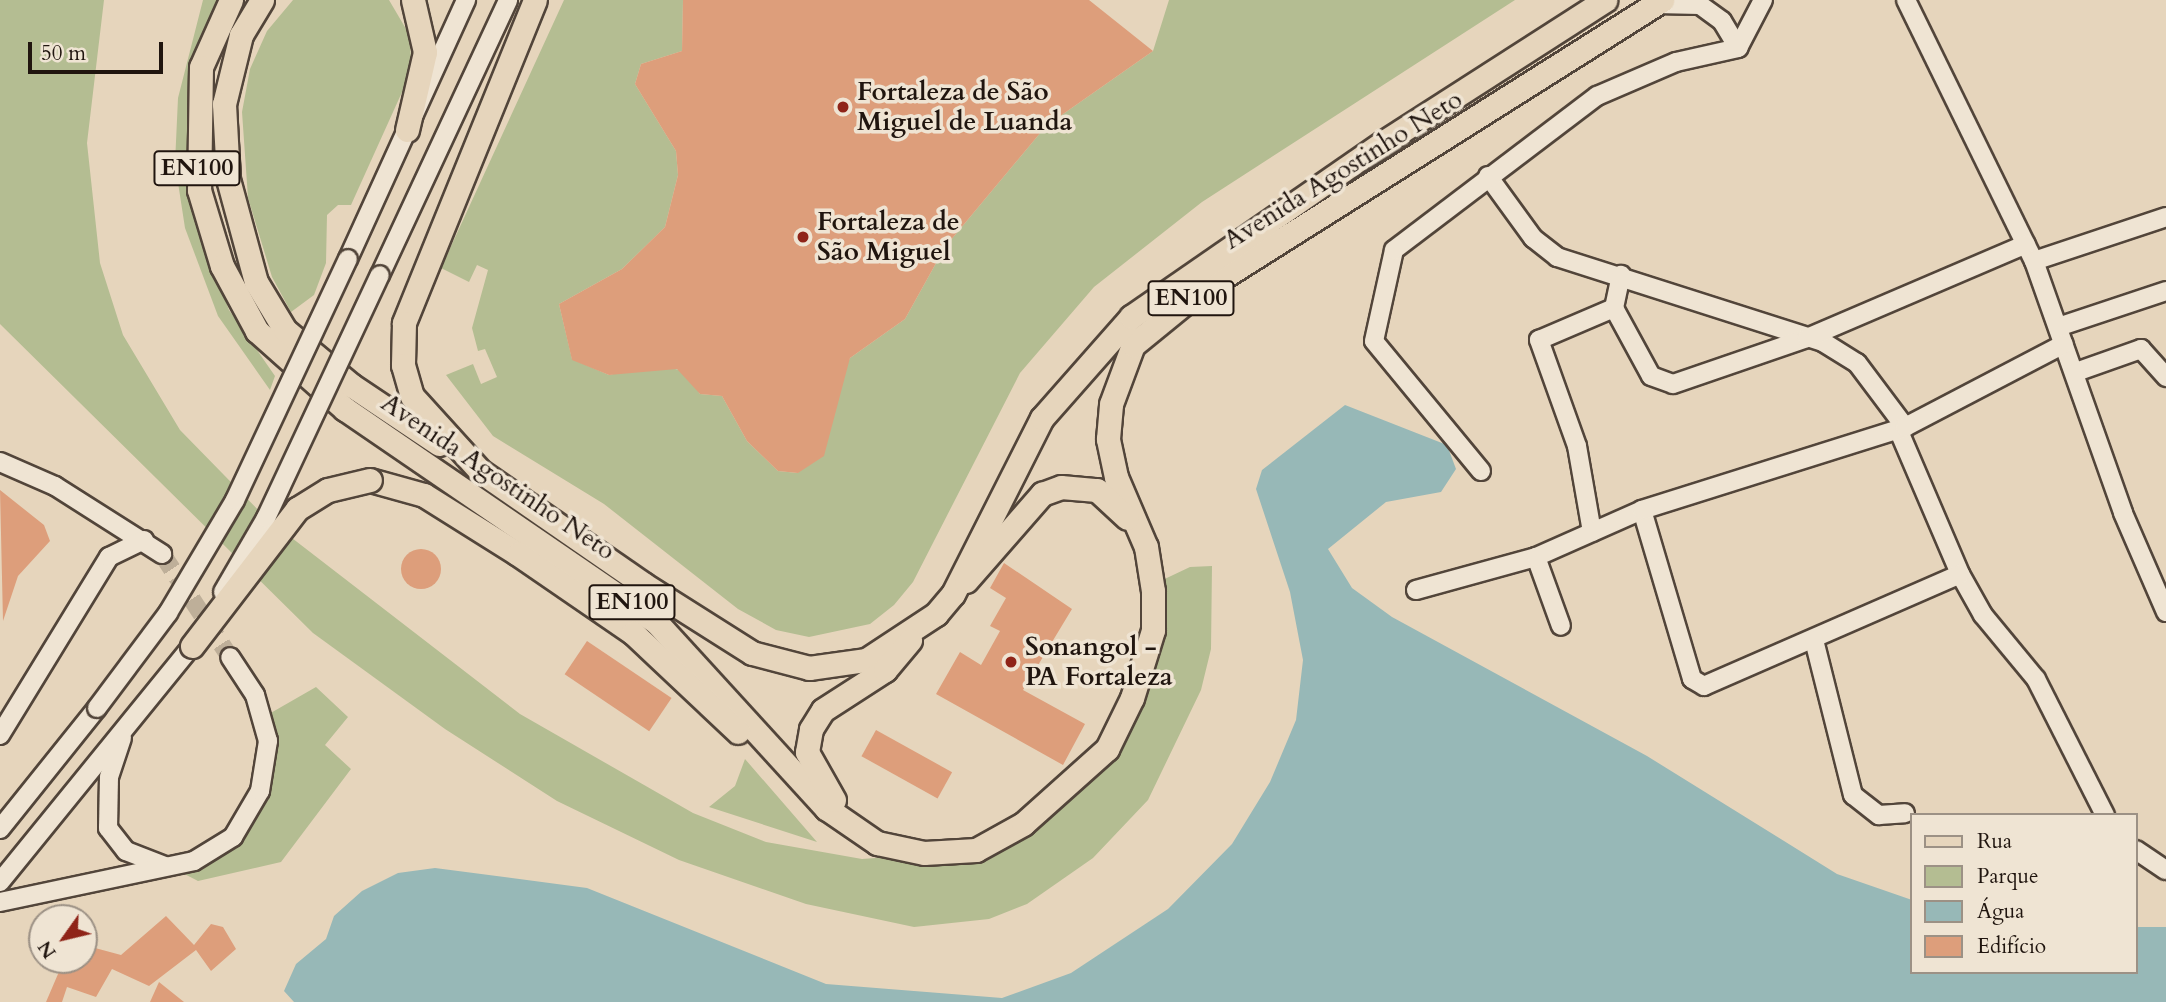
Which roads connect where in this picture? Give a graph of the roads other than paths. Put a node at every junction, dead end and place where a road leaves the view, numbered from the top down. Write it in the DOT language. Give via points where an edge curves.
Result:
graph roads {
  1 [pos="231,0"];
  2 [pos="262,0"];
  3 [pos="413,0"];
  4 [pos="466,0"];
  5 [pos="509,0"];
  6 [pos="535,0"];
  7 [pos="1605,0"];
  8 [pos="1723,0"];
  9 [pos="1763,0"];
  10 [pos="1906,0"];
  11 [pos="1659,2"];
  12 [pos="1722,21"];
  13 [pos="1738,48"];
  14 [pos="407,130"];
  15 [pos="1488,176"];
  16 [pos="2166,218"];
  17 [pos="2026,244"];
  18 [pos="2034,261"];
  19 [pos="1622,275"];
  20 [pos="2166,291"];
  21 [pos="1614,307"];
  22 [pos="2061,335"];
  23 [pos="1807,338"];
  24 [pos="2076,372"];
  25 [pos="2166,377"];
  26 [pos="1902,428"];
  27 [pos="0,462"];
  28 [pos="480,471"];
  29 [pos="1481,471"];
  30 [pos="1642,510"];
  31 [pos="1592,532"];
  32 [pos="144,540"];
  33 [pos="1146,547"];
  34 [pos="162,554"];
  35 [pos="1536,557"];
  36 [pos="1960,575"];
  37 [pos="1416,590"];
  38 [pos="953,594"];
  39 [pos="2166,612"];
  40 [pos="1561,626"];
  41 [pos="921,627"];
  42 [pos="1814,640"];
  43 [pos="192,646"];
  44 [pos="230,656"];
  45 [pos="125,728"];
  46 [pos="0,735"];
  47 [pos="1905,813"];
  48 [pos="2104,813"];
  49 [pos="0,829"];
  50 [pos="877,843"];
  51 [pos="2138,851"];
  52 [pos="171,867"];
  53 [pos="2166,870"];
  54 [pos="0,882"];
  55 [pos="0,902"];
  1 -- 50 [label="main road, Avenida Agostinho Neto / EN100" via="201,67 197,164 207,227 257,331 345,409 618,590 690,654 826,808"];
  2 -- 28 [label="main road" via="241,35 224,104 228,178 256,282 294,338 351,386"];
  3 -- 14 [label="main road" via="425,52"];
  4 -- 14 [label="street"];
  5 -- 43 [label="street, bridge" via="266,518"];
  6 -- 28 [label="main road, Avenida Agostinho Neto / EN100" via="403,335 412,396"];
  7 -- 38 [label="main road, Avenida Agostinho Neto / EN100" via="1384,142 1131,317 1042,418"];
  8 -- 12 [label="street"];
  9 -- 13 [label="street"];
  10 -- 17 [label="street"];
  11 -- 12 [label="street" via="1700,5"];
  11 -- 33 [label="main road, Avenida Agostinho Neto / EN100" via="1193,296 1133,345 1111,404 1108,439 1116,477"];
  12 -- 13 [label="street"];
  13 -- 15 [label="street" via="1676,62 1597,96"];
  14 -- 49 [label="street, bridge" via="235,500 167,613"];
  15 -- 19 [label="street" via="1533,238 1557,257"];
  15 -- 29 [label="street" via="1394,250 1374,341"];
  16 -- 18 [label="street"];
  17 -- 18 [label="street"];
  17 -- 23 [label="street"];
  18 -- 22 [label="street"];
  19 -- 21 [label="street"];
  19 -- 23 [label="street"];
  20 -- 22 [label="street"];
  21 -- 23 [label="street" via="1660,384"];
  21 -- 31 [label="street" via="1539,340 1577,446"];
  22 -- 24 [label="street"];
  22 -- 26 [label="street"];
  23 -- 26 [label="street" via="1857,363"];
  24 -- 25 [label="street" via="2141,349"];
  24 -- 39 [label="street" via="2123,513"];
  26 -- 30 [label="street"];
  26 -- 36 [label="street"];
  27 -- 32 [label="street" via="55,486"];
  28 -- 41 [label="main road, Avenida Agostinho Neto / EN100" via="643,584 766,658 809,668 849,664"];
  30 -- 31 [label="street"];
  30 -- 42 [label="street" via="1692,679 1714,683"];
  31 -- 35 [label="street"];
  32 -- 34 [label="street"];
  32 -- 46 [label="street" via="109,557"];
  33 -- 38 [label="main road" via="1105,493 1061,487 1020,514"];
  33 -- 50 [label="main road, Avenida Agostinho Neto / EN100" via="1153,630 1132,698 1091,768 1023,824 976,850 924,853"];
  35 -- 37 [label="street"];
  35 -- 40 [label="street"];
  36 -- 42 [label="street"];
  36 -- 48 [label="street" via="1983,615 2036,679"];
  38 -- 41 [label="main road, Avenida Agostinho Neto / EN100"];
  41 -- 50 [label="main road" via="885,670 835,699 811,729 807,751 821,784"];
  42 -- 47 [label="street" via="1853,795 1879,815"];
  43 -- 45 [label="street"];
  43 -- 50 [label="main road, bridge" via="297,509 328,490 370,480 404,486 443,506 633,633 820,813 847,833"];
  44 -- 52 [label="street" via="255,695 268,741 260,791 233,837"];
  45 -- 52 [label="street" via="109,777 108,828 146,864"];
  45 -- 54 [label="street"];
  51 -- 53 [label="street"];
  52 -- 55 [label="street"];
}
